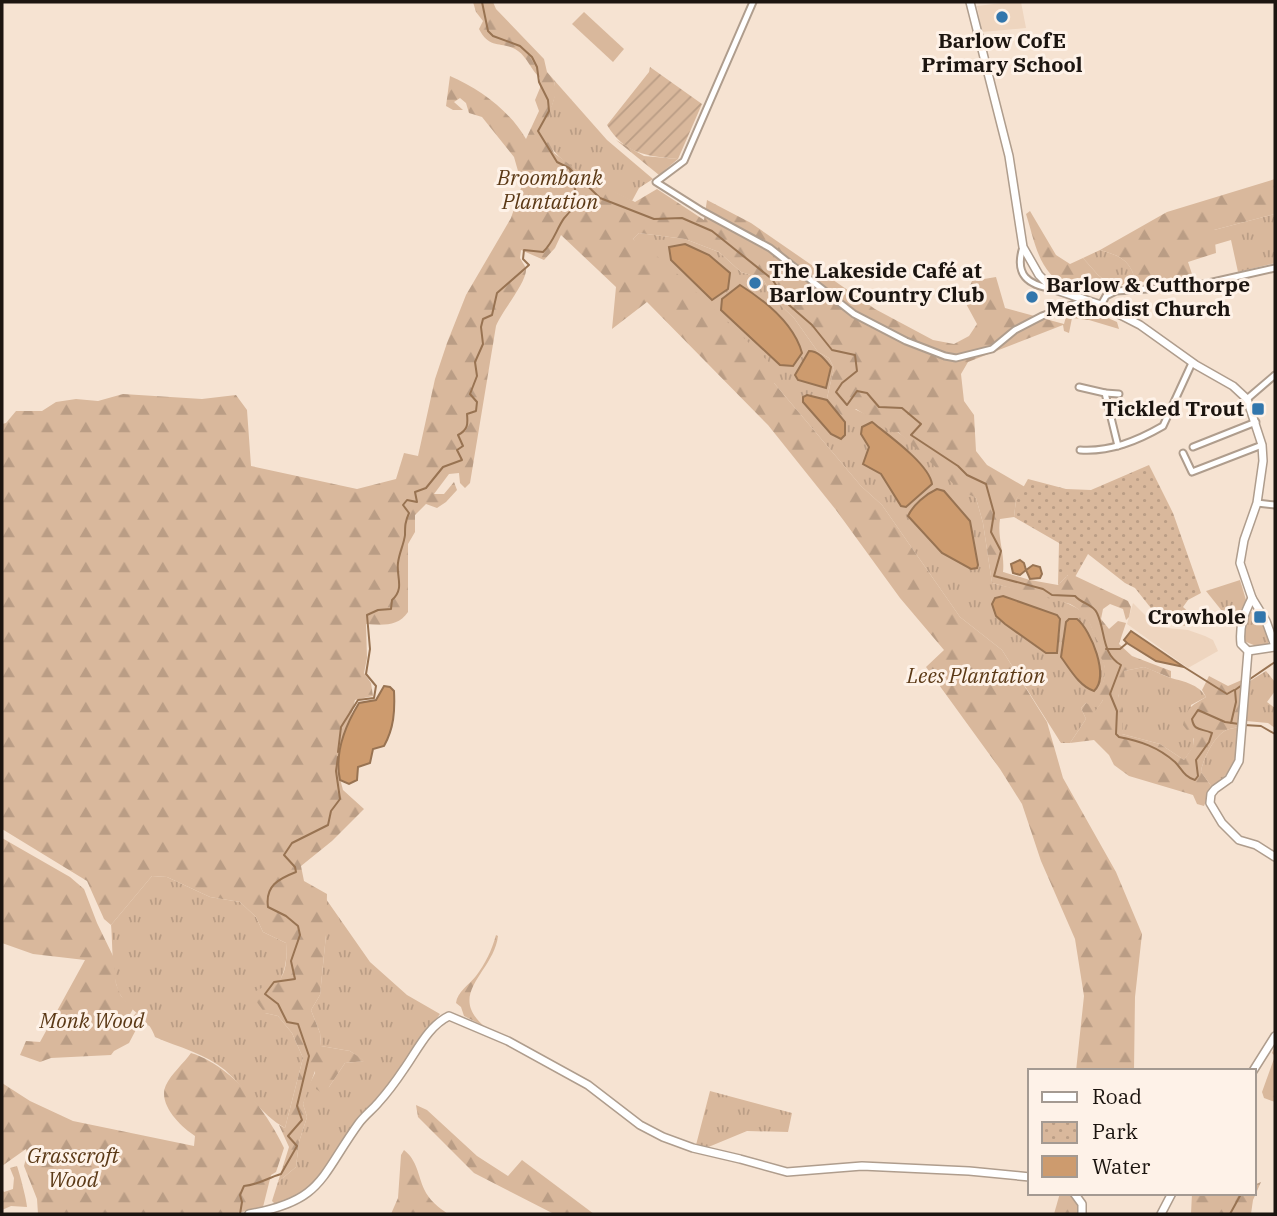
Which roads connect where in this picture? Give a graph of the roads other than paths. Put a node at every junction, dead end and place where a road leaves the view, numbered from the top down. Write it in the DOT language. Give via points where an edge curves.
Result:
graph roads {
  1 [pos="752,2"];
  2 [pos="970,2"];
  3 [pos="1023,247"];
  4 [pos="1275,268"];
  5 [pos="1053,289"];
  6 [pos="1082,298"];
  7 [pos="1101,305"];
  8 [pos="1192,362"];
  9 [pos="1275,375"];
  10 [pos="1079,387"];
  11 [pos="1105,393"];
  12 [pos="1119,394"];
  13 [pos="1247,399"];
  14 [pos="1256,422"];
  15 [pos="1262,445"];
  16 [pos="1118,446"];
  17 [pos="1193,447"];
  18 [pos="1080,450"];
  19 [pos="1183,453"];
  20 [pos="1257,503"];
  21 [pos="1275,505"];
  22 [pos="1252,597"];
  23 [pos="1275,647"];
  24 [pos="1248,651"];
  25 [pos="1275,857"];
  26 [pos="1275,1036"];
  27 [pos="1254,1069"];
  28 [pos="1028,1177"];
  29 [pos="1075,1195"];
  30 [pos="1171,1195"];
  31 [pos="249,1214"];
  32 [pos="1082,1214"];
  33 [pos="1161,1214"];
  1 -- 6 [label="street" via="684,162 656,182 770,248 854,314 945,356 956,358 992,349 1015,330"];
  2 -- 3 [label="street" via="1009,156"];
  3 -- 5 [label="street"];
  3 -- 5 [label="street" via="1020,256 1026,279"];
  4 -- 7 [label="street" via="1195,286 1116,291"];
  5 -- 6 [label="street"];
  6 -- 7 [label="street"];
  7 -- 8 [label="street" via="1155,334"];
  8 -- 13 [label="street"];
  8 -- 16 [label="street" via="1163,426"];
  9 -- 13 [label="street"];
  10 -- 11 [label="street"];
  11 -- 12 [label="street"];
  11 -- 16 [label="street"];
  13 -- 14 [label="street"];
  14 -- 15 [label="street"];
  14 -- 17 [label="street"];
  15 -- 19 [label="street" via="1192,472"];
  15 -- 20 [label="street"];
  16 -- 18 [label="street"];
  20 -- 21 [label="street"];
  20 -- 22 [label="street" via="1240,553"];
  22 -- 23 [label="street"];
  22 -- 24 [label="street" via="1240,633 1241,644"];
  23 -- 24 [label="street"];
  24 -- 25 [label="street" via="1239,761 1233,774 1211,794 1210,803 1239,840"];
  26 -- 27 [label="street"];
  28 -- 31 [label="street" via="862,1166 787,1172 692,1148 640,1125 588,1085 508,1041 449,1016 432,1030 360,1121 322,1181 292,1204"];
  29 -- 32 [label="street"];
  30 -- 33 [label="street"];
}
